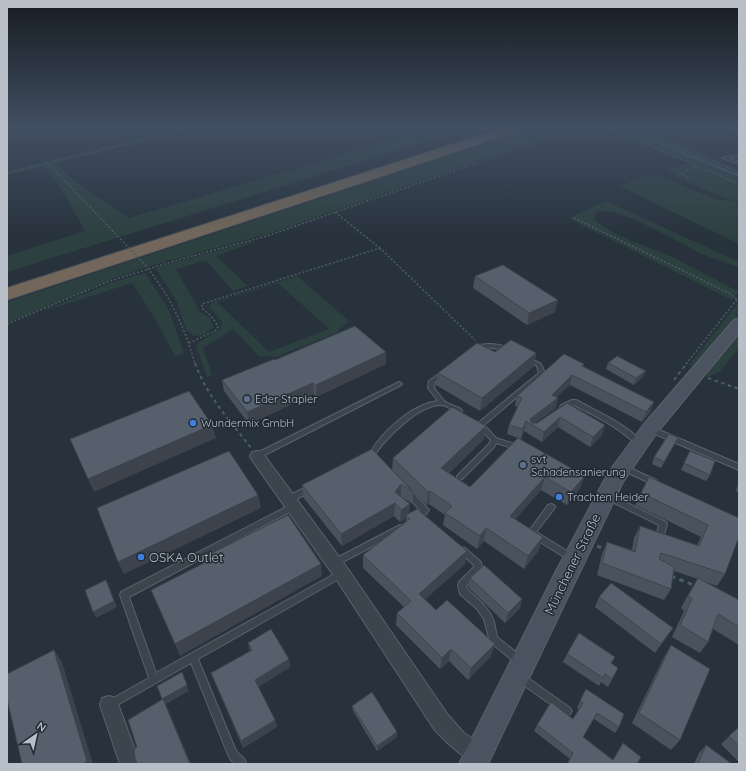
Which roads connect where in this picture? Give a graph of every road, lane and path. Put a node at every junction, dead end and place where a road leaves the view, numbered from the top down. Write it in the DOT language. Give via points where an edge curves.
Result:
graph roads {
  1 [pos="40,165"];
  2 [pos="50,165"];
  3 [pos="377,165"];
  4 [pos="402,165"];
  5 [pos="470,165"];
  6 [pos="722,165"];
  7 [pos="698,166"];
  8 [pos="739,172"];
  9 [pos="7,173"];
  10 [pos="688,177"];
  11 [pos="739,184"];
  12 [pos="335,212"];
  13 [pos="574,218"];
  14 [pos="381,249"];
  15 [pos="148,268"];
  16 [pos="7,283"];
  17 [pos="7,294"];
  18 [pos="738,299"];
  19 [pos="739,323"];
  20 [pos="7,324"];
  21 [pos="476,340"];
  22 [pos="189,343"];
  23 [pos="480,346"];
  24 [pos="470,352"];
  25 [pos="451,366"];
  26 [pos="695,374"];
  27 [pos="673,381"];
  28 [pos="399,384"];
  29 [pos="739,389"];
  30 [pos="443,403"];
  31 [pos="556,412"];
  32 [pos="467,416"];
  33 [pos="474,421"];
  34 [pos="480,425"];
  35 [pos="645,436"];
  36 [pos="494,440"];
  37 [pos="525,452"];
  38 [pos="257,456"];
  39 [pos="380,466"];
  40 [pos="739,467"];
  41 [pos="622,468"];
  42 [pos="460,477"];
  43 [pos="316,486"];
  44 [pos="402,486"];
  45 [pos="663,486"];
  46 [pos="606,496"];
  47 [pos="291,503"];
  48 [pos="551,507"];
  49 [pos="660,536"];
  50 [pos="456,546"];
  51 [pos="578,550"];
  52 [pos="611,552"];
  53 [pos="338,568"];
  54 [pos="667,575"];
  55 [pos="703,589"];
  56 [pos="193,657"];
  57 [pos="520,669"];
  58 [pos="154,679"];
  59 [pos="110,705"];
  60 [pos="567,711"];
  61 [pos="475,759"];
  62 [pos="130,764"];
  63 [pos="241,764"];
  1 -- 9 [label="path"];
  2 -- 15 [label="path, bridge"];
  3 -- 16 [label="highway"];
  4 -- 17 [label="highway"];
  5 -- 12 [label="path"];
  6 -- 8 [label="path"];
  7 -- 10 [label="path" via="680,172"];
  7 -- 11 [label="path"];
  12 -- 14 [label="path"];
  12 -- 15 [label="path" via="261,238"];
  13 -- 18 [label="path"];
  14 -- 21 [label="path"];
  14 -- 22 [label="path" via="367,251 208,300 202,304 202,308 218,327 215,331"];
  15 -- 20 [label="path" via="107,282"];
  15 -- 22 [label="path" via="160,284"];
  18 -- 27 [label="path"];
  19 -- 26 [label="main road, Münchener Straße"];
  21 -- 23 [label="lane"];
  22 -- 38 [label="path" via="210,394"];
  23 -- 24 [label="lane"];
  23 -- 34 [label="lane" via="499,346 520,355 539,365 542,373"];
  25 -- 30 [label="lane" via="432,381 431,388"];
  26 -- 29 [label="path"];
  26 -- 35 [label="main road, Münchener Straße"];
  28 -- 38 [label="lane"];
  30 -- 32 [label="lane"];
  30 -- 39 [label="lane" via="420,409 386,436 371,457"];
  31 -- 35 [label="lane" via="574,402 633,436"];
  33 -- 34 [label="lane"];
  34 -- 36 [label="lane"];
  35 -- 40 [label="lane"];
  35 -- 41 [label="main road, Münchener Straße"];
  36 -- 37 [label="lane"];
  36 -- 42 [label="lane"];
  38 -- 47 [label="street"];
  41 -- 45 [label="lane"];
  41 -- 46 [label="main road, Münchener Straße"];
  43 -- 47 [label="lane"];
  44 -- 53 [label="lane" via="425,510 424,517 408,523"];
  46 -- 49 [label="lane" via="663,524"];
  46 -- 51 [label="main road, Münchener Straße"];
  47 -- 53 [label="street"];
  47 -- 58 [label="lane" via="124,595"];
  48 -- 51 [label="lane" via="533,530 535,535"];
  50 -- 57 [label="lane" via="478,564 478,568 462,585 463,591 488,615 493,639"];
  51 -- 52 [label="path"];
  51 -- 57 [label="main road, Münchener Straße"];
  53 -- 56 [label="lane"];
  53 -- 61 [label="street" via="441,722"];
  54 -- 55 [label="path"];
  56 -- 58 [label="lane"];
  56 -- 63 [label="lane" via="232,754"];
  57 -- 60 [label="lane"];
  57 -- 61 [label="main road, Münchener Straße"];
  58 -- 59 [label="lane"];
  59 -- 62 [label="street"];
}
